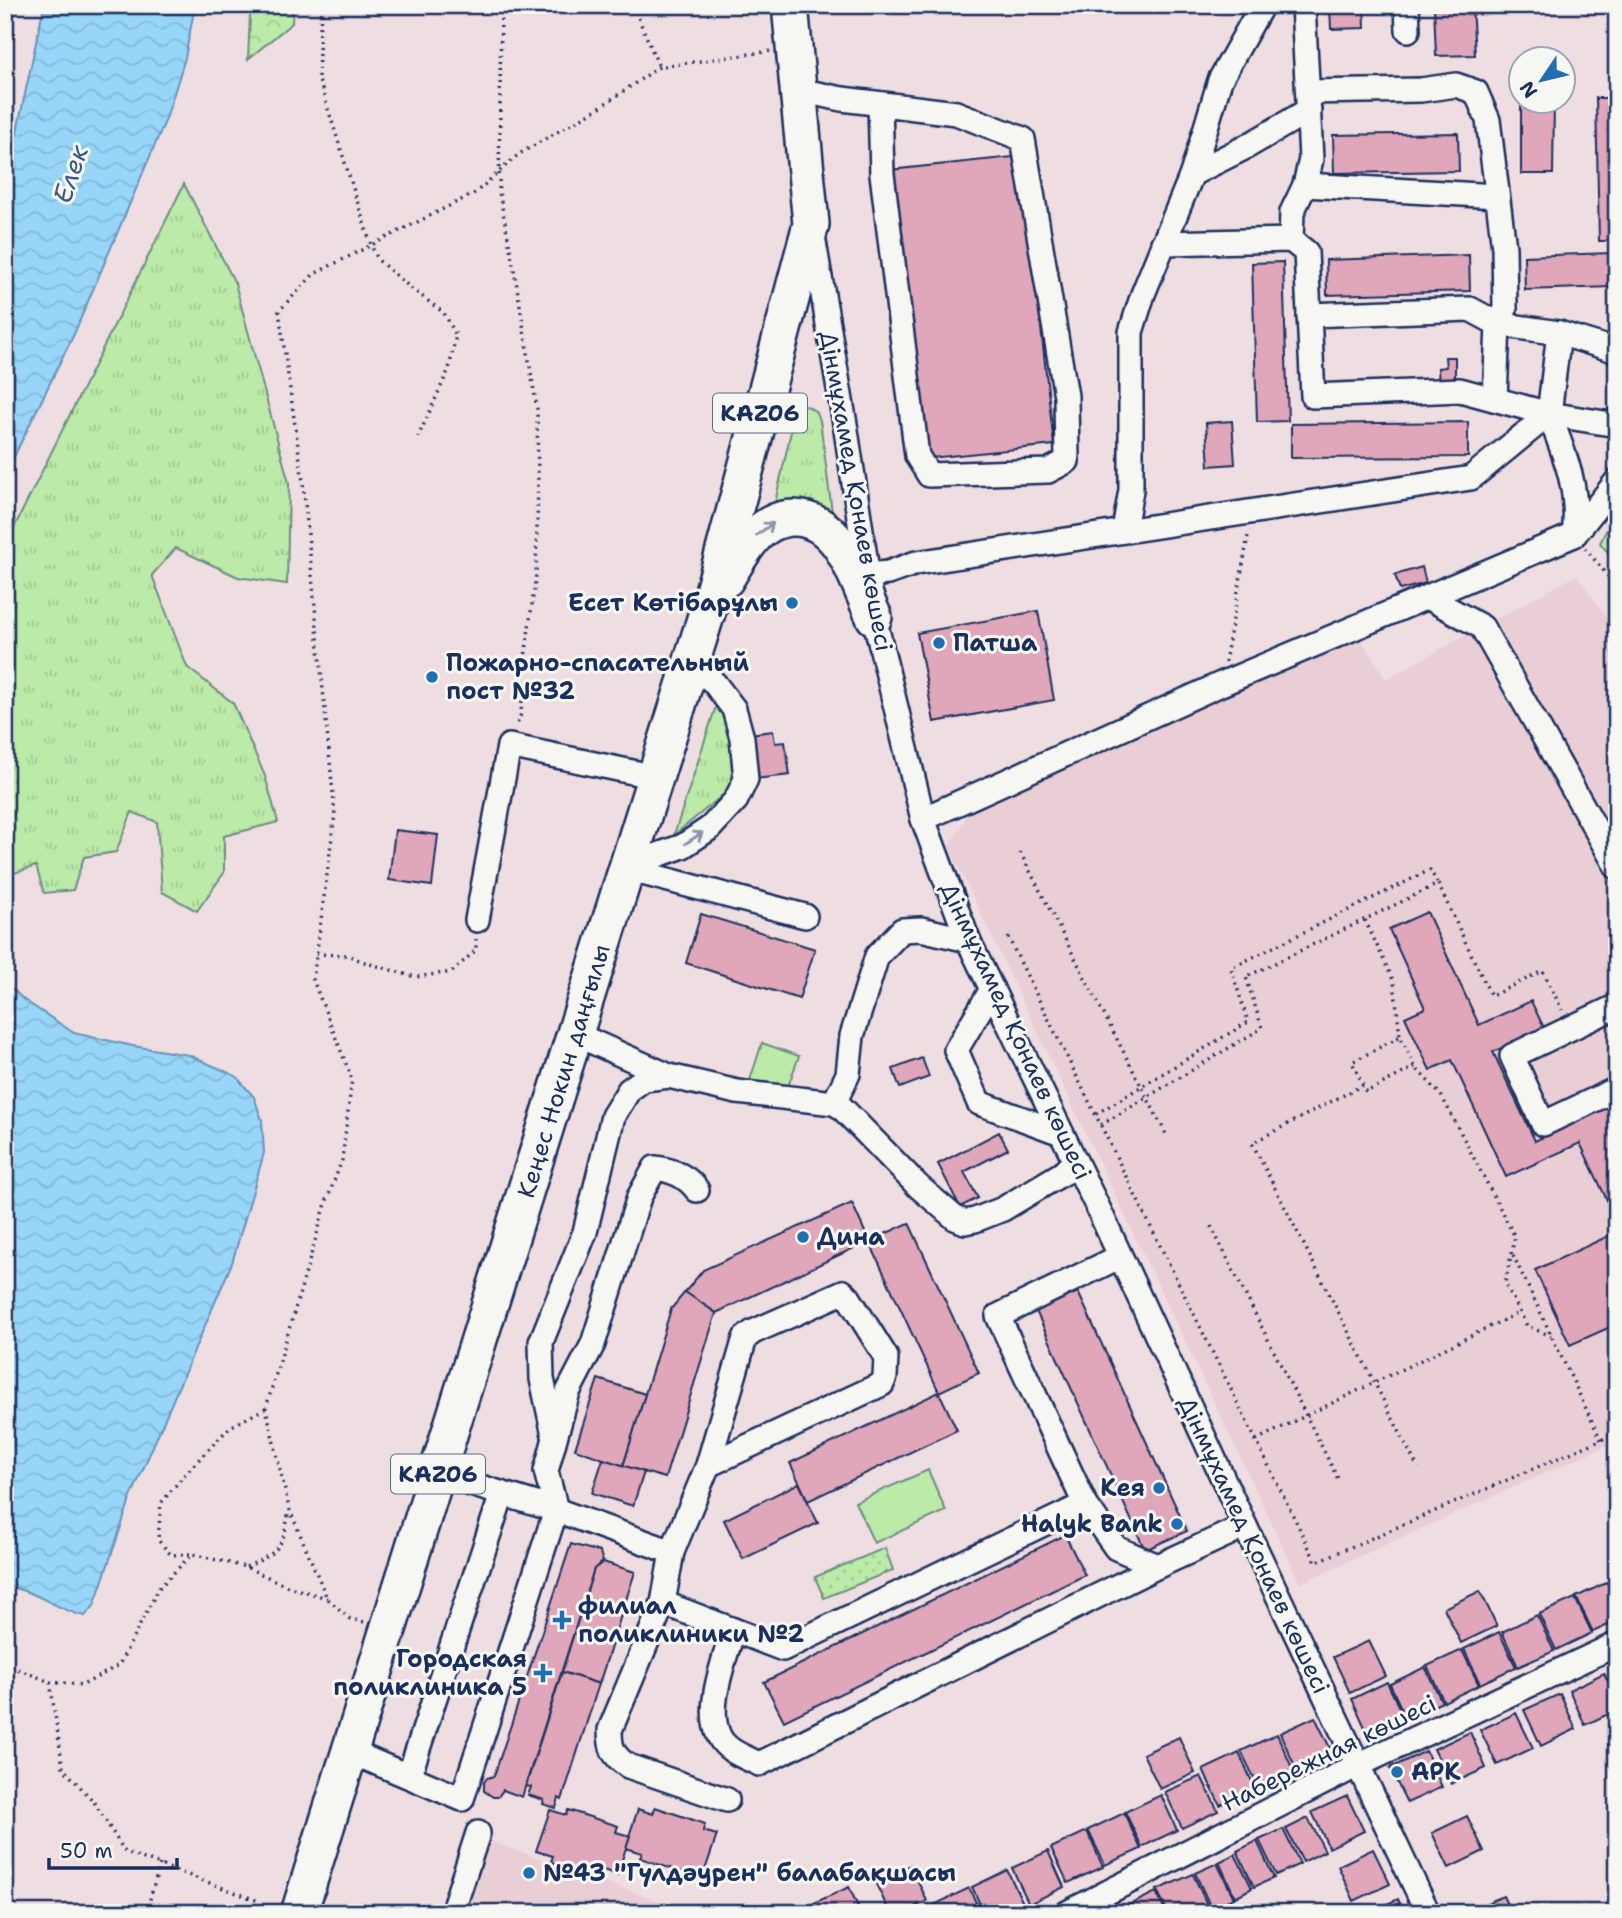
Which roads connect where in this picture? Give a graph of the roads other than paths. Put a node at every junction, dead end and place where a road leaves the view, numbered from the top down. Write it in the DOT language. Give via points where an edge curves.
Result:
graph roads {
  1 [pos="790,5"];
  2 [pos="1262,5"];
  3 [pos="1303,5"];
  4 [pos="1407,5"];
  5 [pos="1408,30"];
  6 [pos="798,90"];
  7 [pos="1308,101"];
  8 [pos="880,104"];
  9 [pos="1192,174"];
  10 [pos="1305,185"];
  11 [pos="1497,196"];
  12 [pos="811,224"];
  13 [pos="1290,240"];
  14 [pos="1163,243"];
  15 [pos="1309,315"];
  16 [pos="1498,324"];
  17 [pos="1559,333"];
  18 [pos="1617,351"];
  19 [pos="1495,399"];
  20 [pos="1549,414"];
  21 [pos="1617,425"];
  22 [pos="1617,481"];
  23 [pos="1124,530"];
  24 [pos="1574,536"];
  25 [pos="868,575"];
  26 [pos="1429,598"];
  27 [pos="710,603"];
  28 [pos="874,618"];
  29 [pos="692,660"];
  30 [pos="656,777"];
  31 [pos="923,818"];
  32 [pos="628,864"];
  33 [pos="1617,867"];
  34 [pos="805,916"];
  35 [pos="477,920"];
  36 [pos="968,940"];
  37 [pos="992,989"];
  38 [pos="1617,1006"];
  39 [pos="575,1034"];
  40 [pos="669,1076"];
  41 [pos="1617,1089"];
  42 [pos="834,1103"];
  43 [pos="1061,1133"];
  44 [pos="1075,1161"];
  45 [pos="697,1190"];
  46 [pos="1119,1257"];
  47 [pos="555,1438"];
  48 [pos="708,1465"];
  49 [pos="438,1475"];
  50 [pos="502,1494"];
  51 [pos="1085,1504"];
  52 [pos="556,1510"];
  53 [pos="1245,1526"];
  54 [pos="672,1552"];
  55 [pos="1158,1566"];
  56 [pos="663,1603"];
  57 [pos="733,1630"];
  58 [pos="1617,1644"];
  59 [pos="351,1752"];
  60 [pos="1358,1765"];
  61 [pos="409,1776"];
  62 [pos="727,1800"];
  63 [pos="478,1833"];
  64 [pos="299,1913"];
  65 [pos="452,1913"];
  66 [pos="1067,1913"];
  67 [pos="1428,1913"];
  1 -- 6 [label="highway, Дінмұхамед Қонаев көшесі / KАZ06"];
  2 -- 9 [label="street" via="1220,80"];
  3 -- 7 [label="street"];
  4 -- 5 [label="street"];
  6 -- 8 [label="street"];
  6 -- 12 [label="highway, Дінмұхамед Қонаев көшесі / KАZ06"];
  7 -- 9 [label="street" via="1246,147"];
  7 -- 10 [label="street" via="1311,159"];
  7 -- 11 [label="street" via="1456,85 1476,92 1488,120"];
  8 -- 8 [label="street" via="882,174 917,456 929,475 1048,471 1067,461 1066,396 1023,139 956,113"];
  9 -- 14 [label="street"];
  10 -- 11 [label="street"];
  10 -- 13 [label="street" via="1292,212"];
  11 -- 16 [label="street" via="1506,309"];
  12 -- 25 [label="street, Дінмұхамед Қонаев көшесі"];
  12 -- 27 [label="highway, Кеңес Нокин даңғылы / KАZ06"];
  13 -- 14 [label="street"];
  13 -- 15 [label="street" via="1306,252"];
  14 -- 23 [label="street" via="1131,332 1131,490"];
  15 -- 16 [label="street" via="1470,309"];
  15 -- 19 [label="street" via="1313,396 1460,390"];
  16 -- 17 [label="street"];
  16 -- 19 [label="street"];
  17 -- 18 [label="street"];
  17 -- 20 [label="street"];
  19 -- 20 [label="street"];
  20 -- 21 [label="street"];
  20 -- 23 [label="street" via="1471,478"];
  20 -- 24 [label="street" via="1572,472 1577,516"];
  22 -- 24 [label="street"];
  23 -- 25 [label="street" via="916,563"];
  24 -- 26 [label="street"];
  25 -- 28 [label="street, Дінмұхамед Қонаев көшесі"];
  26 -- 31 [label="street" via="1221,684"];
  26 -- 33 [label="street" via="1482,627"];
  27 -- 28 [label="highway, one-way" via="758,534 777,521 805,518 840,545"];
  27 -- 29 [label="highway, Кеңес Нокин даңғылы / KАZ06"];
  28 -- 31 [label="street, Дінмұхамед Қонаев көшесі"];
  29 -- 30 [label="highway, Кеңес Нокин даңғылы / KАZ06"];
  32 -- 29 [label="street, one-way" via="683,846 710,828 736,800 746,779 734,709"];
  30 -- 32 [label="highway, Кеңес Нокин даңғылы / KАZ06"];
  30 -- 35 [label="street" via="509,746"];
  31 -- 36 [label="street, Дінмұхамед Қонаев көшесі"];
  32 -- 34 [label="street"];
  32 -- 39 [label="highway, Кеңес Нокин даңғылы / KАZ06"];
  36 -- 37 [label="street, Дінмұхамед Қонаев көшесі"];
  36 -- 42 [label="street" via="920,929 902,930 877,956 852,1036 848,1074"];
  37 -- 43 [label="street, Дінмұхамед Қонаев көшесі"];
  37 -- 43 [label="street" via="956,1050 979,1103"];
  38 -- 41 [label="street" via="1512,1056 1543,1124"];
  39 -- 40 [label="street"];
  39 -- 49 [label="highway, Кеңес Нокин даңғылы / KАZ06"];
  40 -- 42 [label="street" via="737,1092"];
  40 -- 47 [label="street" via="644,1079 629,1090 613,1116 584,1232 541,1342 542,1379"];
  42 -- 44 [label="street" via="918,1186 965,1222 1003,1209"];
  43 -- 44 [label="street, Дінмұхамед Қонаев көшесі"];
  44 -- 46 [label="street, Дінмұхамед Қонаев көшесі"];
  45 -- 47 [label="street" via="689,1179 655,1168 639,1197 593,1344 568,1392"];
  46 -- 51 [label="street" via="998,1316"];
  46 -- 53 [label="street, Дінмұхамед Қонаев көшесі"];
  47 -- 52 [label="street" via="546,1471"];
  48 -- 48 [label="street" via="745,1338 843,1292 886,1357 882,1384"];
  48 -- 54 [label="street"];
  49 -- 50 [label="street"];
  49 -- 59 [label="highway, Кеңес Нокин даңғылы / KАZ06"];
  50 -- 52 [label="street"];
  50 -- 61 [label="street"];
  51 -- 55 [label="street" via="1116,1548"];
  51 -- 57 [label="street" via="783,1649"];
  52 -- 54 [label="street"];
  52 -- 61 [label="street" via="462,1799"];
  53 -- 55 [label="street"];
  53 -- 60 [label="street, Дінмұхамед Қонаев көшесі"];
  54 -- 56 [label="street"];
  55 -- 57 [label="street" via="759,1764 735,1753 719,1737 714,1712"];
  56 -- 57 [label="street"];
  56 -- 62 [label="street" via="610,1730 610,1746 616,1758 628,1766"];
  58 -- 60 [label="street, Набережная көшесі"];
  59 -- 61 [label="street"];
  59 -- 64 [label="highway, Кеңес Нокин даңғылы / KАZ06"];
  60 -- 66 [label="street, Набережная көшесі"];
  60 -- 67 [label="street, Дінмұхамед Қонаев көшесі"];
  63 -- 65 [label="street"];
}
